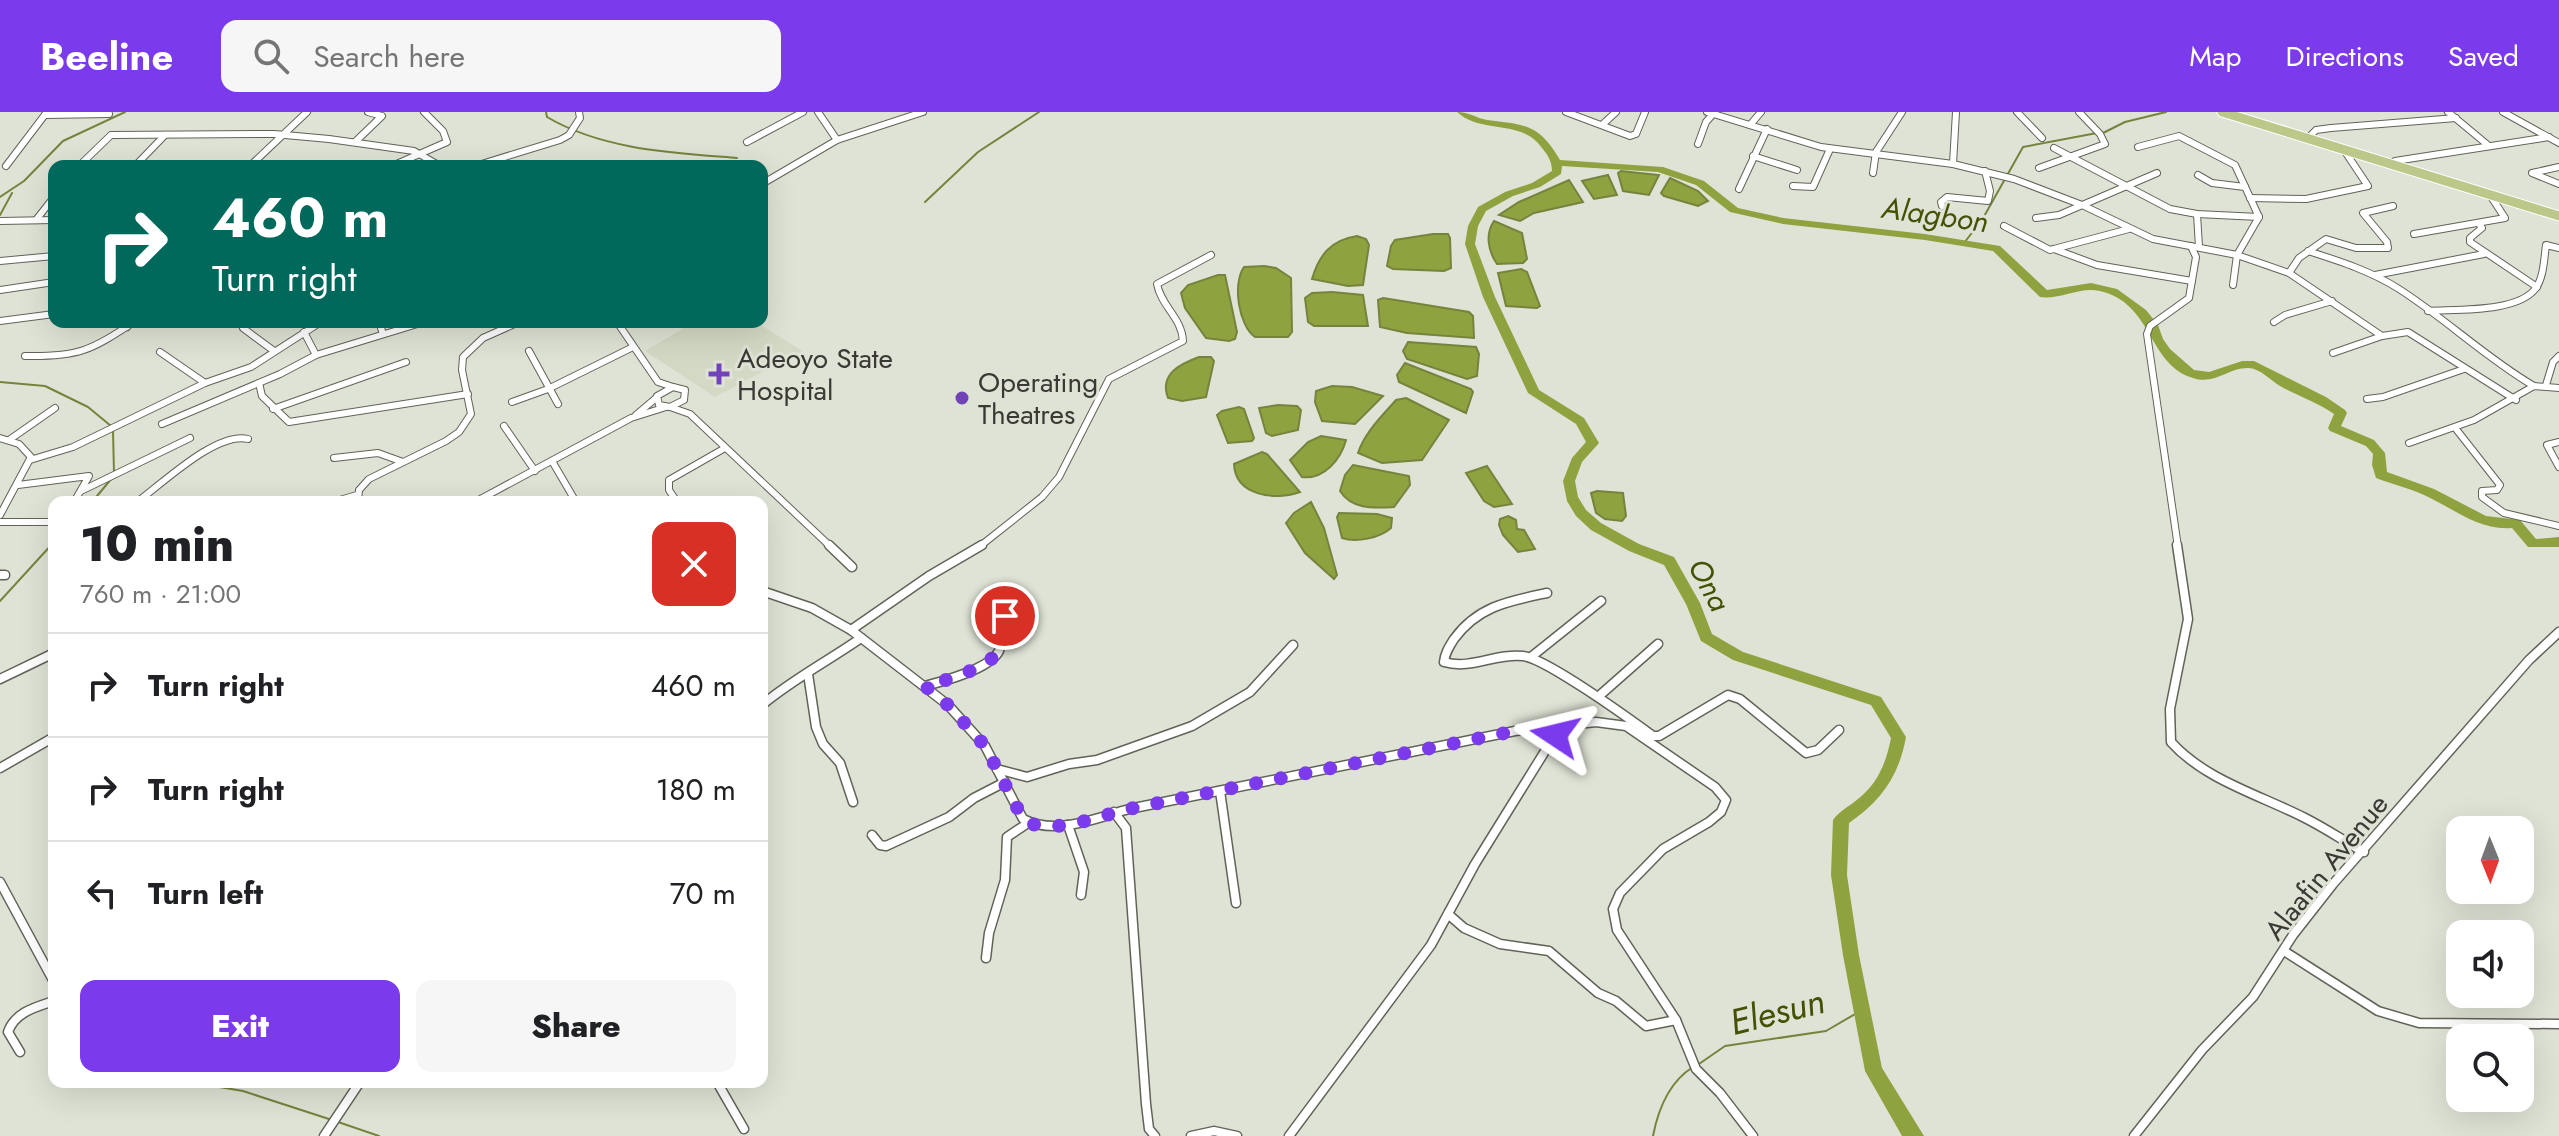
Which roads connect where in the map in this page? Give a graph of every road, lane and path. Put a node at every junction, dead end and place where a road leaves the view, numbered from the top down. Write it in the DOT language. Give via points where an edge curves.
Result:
graph roads {
  1 [pos="86,112"];
  2 [pos="307,112"];
  3 [pos="368,112"];
  4 [pos="424,112"];
  5 [pos="579,112"];
  6 [pos="803,112"];
  7 [pos="923,112"];
  8 [pos="1566,112"];
  9 [pos="1616,112"];
  10 [pos="1645,112"];
  11 [pos="1761,112"];
  12 [pos="1902,112"];
  13 [pos="1956,112"];
  14 [pos="2017,112"];
  15 [pos="2079,112"];
  16 [pos="2222,112"];
  17 [pos="2237,112"];
  18 [pos="2448,112"];
  19 [pos="2503,112"];
  20 [pos="822,113"];
  21 [pos="1710,113"];
  22 [pos="46,114"];
  23 [pos="109,114"];
  24 [pos="2456,118"];
  25 [pos="1603,124"];
  26 [pos="1750,125"];
  27 [pos="1767,129"];
  28 [pos="165,135"];
  29 [pos="283,135"];
  30 [pos="2311,135"];
  31 [pos="2549,137"];
  32 [pos="2042,138"];
  33 [pos="837,140"];
  34 [pos="355,142"];
  35 [pos="747,142"];
  36 [pos="2559,143"];
  37 [pos="1698,144"];
  38 [pos="2489,146"];
  39 [pos="2138,147"];
  40 [pos="2054,148"];
  41 [pos="1830,149"];
  42 [pos="2344,150"];
  43 [pos="421,154"];
  44 [pos="260,156"];
  45 [pos="1753,156"];
  46 [pos="1874,156"];
  47 [pos="2067,156"];
  48 [pos="85,160"];
  49 [pos="141,160"];
  50 [pos="248,160"];
  51 [pos="256,160"];
  52 [pos="406,160"];
  53 [pos="430,160"];
  54 [pos="494,160"];
  55 [pos="2395,161"];
  56 [pos="1953,164"];
  57 [pos="6,166"];
  58 [pos="2559,167"];
  59 [pos="2039,168"];
  60 [pos="1797,170"];
  61 [pos="1985,171"];
  62 [pos="1873,173"];
  63 [pos="2157,173"];
  64 [pos="2198,175"];
  65 [pos="768,180"];
  66 [pos="2559,184"];
  67 [pos="1793,186"];
  68 [pos="2125,186"];
  69 [pos="2245,187"];
  70 [pos="1739,189"];
  71 [pos="2490,195"];
  72 [pos="2250,198"];
  73 [pos="48,205"];
  74 [pos="2082,205"];
  75 [pos="1942,206"];
  76 [pos="2393,206"];
  77 [pos="2559,209"];
  78 [pos="2197,214"];
  79 [pos="2559,216"];
  80 [pos="2259,217"];
  81 [pos="2036,218"];
  82 [pos="36,220"];
  83 [pos="48,220"];
  84 [pos="0,221"];
  85 [pos="2480,225"];
  86 [pos="2004,226"];
  87 [pos="2129,229"];
  88 [pos="2414,234"];
  89 [pos="2195,246"];
  90 [pos="2559,248"];
  91 [pos="2054,249"];
  92 [pos="2215,251"];
  93 [pos="2308,251"];
  94 [pos="2484,254"];
  95 [pos="1211,255"];
  96 [pos="2237,255"];
  97 [pos="48,257"];
  98 [pos="2196,257"];
  99 [pos="0,261"];
  100 [pos="2289,273"];
  101 [pos="2375,275"];
  102 [pos="2192,281"];
  103 [pos="48,283"];
  104 [pos="2233,285"];
  105 [pos="2537,287"];
  106 [pos="0,290"];
  107 [pos="2332,301"];
  108 [pos="2428,311"];
  109 [pos="48,315"];
  110 [pos="0,321"];
  111 [pos="2274,322"];
  112 [pos="125,328"];
  113 [pos="243,328"];
  114 [pos="311,328"];
  115 [pos="381,328"];
  116 [pos="404,328"];
  117 [pos="505,328"];
  118 [pos="621,328"];
  119 [pos="304,332"];
  120 [pos="383,334"];
  121 [pos="2382,336"];
  122 [pos="633,347"];
  123 [pos="274,351"];
  124 [pos="529,351"];
  125 [pos="160,352"];
  126 [pos="2333,353"];
  127 [pos="316,355"];
  128 [pos="25,356"];
  129 [pos="2559,356"];
  130 [pos="406,362"];
  131 [pos="2464,369"];
  132 [pos="658,382"];
  133 [pos="205,383"];
  134 [pos="259,383"];
  135 [pos="2546,385"];
  136 [pos="2534,386"];
  137 [pos="673,387"];
  138 [pos="2559,388"];
  139 [pos="548,389"];
  140 [pos="468,394"];
  141 [pos="657,396"];
  142 [pos="686,398"];
  143 [pos="2367,399"];
  144 [pos="2516,400"];
  145 [pos="512,402"];
  146 [pos="558,404"];
  147 [pos="668,407"];
  148 [pos="55,408"];
  149 [pos="273,409"];
  150 [pos="690,414"];
  151 [pos="631,418"];
  152 [pos="162,424"];
  153 [pos="504,426"];
  154 [pos="2456,429"];
  155 [pos="0,438"];
  156 [pos="190,438"];
  157 [pos="248,439"];
  158 [pos="9,440"];
  159 [pos="2559,442"];
  160 [pos="2409,443"];
  161 [pos="725,448"];
  162 [pos="334,458"];
  163 [pos="30,460"];
  164 [pos="552,461"];
  165 [pos="403,462"];
  166 [pos="2559,467"];
  167 [pos="535,471"];
  168 [pos="18,485"];
  169 [pos="81,491"];
  170 [pos="78,496"];
  171 [pos="145,496"];
  172 [pos="359,496"];
  173 [pos="487,496"];
  174 [pos="572,496"];
  175 [pos="673,496"];
  176 [pos="0,515"];
  177 [pos="0,522"];
  178 [pos="48,522"];
  179 [pos="2559,526"];
  180 [pos="852,567"];
  181 [pos="768,593"];
  182 [pos="1547,593"];
  183 [pos="1027,601"];
  184 [pos="1601,601"];
  185 [pos="851,630"];
  186 [pos="2559,632"];
  187 [pos="861,638"];
  188 [pos="1658,644"];
  189 [pos="1293,645"];
  190 [pos="48,656"];
  191 [pos="1531,657"];
  192 [pos="808,674"];
  193 [pos="0,679"];
  194 [pos="925,686"];
  195 [pos="1599,696"];
  196 [pos="768,700"];
  197 [pos="1625,714"];
  198 [pos="1554,726"];
  199 [pos="1619,726"];
  200 [pos="1839,730"];
  201 [pos="48,740"];
  202 [pos="0,768"];
  203 [pos="997,769"];
  204 [pos="1005,782"];
  205 [pos="1220,791"];
  206 [pos="853,802"];
  207 [pos="1114,812"];
  208 [pos="1028,823"];
  209 [pos="1068,825"];
  210 [pos="872,835"];
  211 [pos="2364,852"];
  212 [pos="0,882"];
  213 [pos="1081,895"];
  214 [pos="1236,903"];
  215 [pos="1448,914"];
  216 [pos="2284,951"];
  217 [pos="986,958"];
  218 [pos="48,971"];
  219 [pos="48,1003"];
  220 [pos="1676,1020"];
  221 [pos="2559,1024"];
  222 [pos="20,1052"];
  223 [pos="356,1088"];
  224 [pos="720,1088"];
  225 [pos="744,1129"];
  226 [pos="324,1136"];
  227 [pos="1151,1136"];
  228 [pos="1191,1136"];
  229 [pos="1237,1136"];
  230 [pos="1289,1136"];
  231 [pos="1753,1136"];
  232 [pos="2134,1136"];
  1 -- 22 [label="street"];
  1 -- 23 [label="street"];
  2 -- 29 [label="street"];
  3 -- 34 [label="street" via="382,116"];
  4 -- 43 [label="street" via="447,140"];
  5 -- 54 [label="street" via="564,138"];
  6 -- 35 [label="street"];
  7 -- 33 [label="street"];
  8 -- 25 [label="street"];
  9 -- 25 [label="street"];
  10 -- 25 [label="street" via="1633,136"];
  11 -- 26 [label="street"];
  12 -- 46 [label="street"];
  13 -- 56 [label="street"];
  14 -- 32 [label="street"];
  15 -- 47 [label="street" via="2105,144"];
  16 -- 42 [label="main road"];
  17 -- 30 [label="main road"];
  18 -- 24 [label="street"];
  19 -- 31 [label="street"];
  20 -- 33 [label="street"];
  21 -- 26 [label="street"];
  21 -- 37 [label="street"];
  22 -- 57 [label="street"];
  24 -- 30 [label="street" via="2331,128"];
  24 -- 38 [label="street"];
  26 -- 27 [label="street"];
  27 -- 41 [label="street"];
  27 -- 45 [label="street"];
  28 -- 29 [label="street"];
  28 -- 48 [label="street" via="108,136"];
  28 -- 49 [label="street"];
  29 -- 34 [label="street"];
  29 -- 44 [label="street"];
  30 -- 55 [label="main road"];
  31 -- 36 [label="street"];
  31 -- 38 [label="street"];
  33 -- 65 [label="street"];
  34 -- 43 [label="street"];
  38 -- 55 [label="street"];
  39 -- 69 [label="street" via="2179,136 2235,165"];
  40 -- 47 [label="street"];
  41 -- 46 [label="street"];
  41 -- 67 [label="street" via="1813,187"];
  42 -- 71 [label="main road"];
  42 -- 72 [label="street" via="2368,186 2306,199"];
  43 -- 52 [label="street"];
  43 -- 53 [label="street"];
  44 -- 50 [label="street"];
  44 -- 51 [label="street"];
  45 -- 60 [label="street"];
  45 -- 70 [label="street"];
  46 -- 56 [label="street"];
  46 -- 62 [label="street"];
  47 -- 59 [label="street"];
  47 -- 68 [label="street"];
  55 -- 77 [label="main road"];
  56 -- 61 [label="street"];
  58 -- 66 [label="street" via="2532,173"];
  61 -- 74 [label="street"];
  61 -- 75 [label="street" via="1988,201 1947,197"];
  63 -- 68 [label="street"];
  64 -- 69 [label="street" via="2212,183"];
  68 -- 74 [label="street"];
  68 -- 78 [label="street" via="2170,209"];
  69 -- 72 [label="street"];
  71 -- 79 [label="main road"];
  71 -- 85 [label="street" via="2506,217"];
  72 -- 80 [label="street"];
  73 -- 82 [label="street"];
  74 -- 81 [label="street" via="2055,217"];
  74 -- 87 [label="street"];
  76 -- 93 [label="street" via="2363,213 2388,248 2356,248 2328,239"];
  78 -- 80 [label="street"];
  78 -- 89 [label="street"];
  80 -- 96 [label="street"];
  82 -- 83 [label="street"];
  82 -- 84 [label="street"];
  85 -- 88 [label="street"];
  85 -- 94 [label="street" via="2469,240"];
  86 -- 91 [label="street" via="2043,249"];
  87 -- 89 [label="street"];
  87 -- 91 [label="street"];
  89 -- 92 [label="street"];
  89 -- 98 [label="street"];
  90 -- 105 [label="street" via="2546,245"];
  91 -- 102 [label="street" via="2061,256 2091,263"];
  92 -- 96 [label="street"];
  92 -- 98 [label="street"];
  93 -- 100 [label="street"];
  93 -- 101 [label="street"];
  94 -- 101 [label="street"];
  94 -- 105 [label="street"];
  95 -- 185 [label="street" via="1157,284 1161,299 1183,329 1183,341 1109,379 1050,489 969,555"];
  96 -- 100 [label="street"];
  96 -- 104 [label="street"];
  97 -- 99 [label="street"];
  98 -- 102 [label="street"];
  100 -- 107 [label="street"];
  101 -- 108 [label="street"];
  102 -- 211 [label="street" via="2189,298 2150,326 2147,334 2188,619 2170,709 2171,742 2211,773"];
  103 -- 106 [label="street"];
  105 -- 108 [label="street" via="2507,304"];
  107 -- 111 [label="street"];
  107 -- 121 [label="street"];
  108 -- 136 [label="street"];
  109 -- 110 [label="street"];
  112 -- 128 [label="street" via="77,357"];
  113 -- 123 [label="street"];
  114 -- 119 [label="street"];
  115 -- 120 [label="street"];
  116 -- 120 [label="street"];
  117 -- 140 [label="street" via="467,352 462,367"];
  118 -- 122 [label="street"];
  119 -- 123 [label="street"];
  119 -- 127 [label="street"];
  120 -- 127 [label="street"];
  121 -- 126 [label="street"];
  121 -- 131 [label="street" via="2400,331 2414,335"];
  122 -- 132 [label="street"];
  122 -- 139 [label="street"];
  123 -- 133 [label="street" via="227,378"];
  124 -- 139 [label="street"];
  125 -- 133 [label="street"];
  127 -- 134 [label="street"];
  129 -- 135 [label="street"];
  130 -- 149 [label="street"];
  131 -- 143 [label="street"];
  131 -- 144 [label="street"];
  132 -- 137 [label="street"];
  132 -- 141 [label="street"];
  133 -- 163 [label="street" via="73,447"];
  134 -- 149 [label="street"];
  134 -- 152 [label="street"];
  135 -- 136 [label="street"];
  135 -- 138 [label="street"];
  136 -- 144 [label="street"];
  137 -- 141 [label="street"];
  137 -- 142 [label="street" via="685,390"];
  139 -- 145 [label="street"];
  139 -- 146 [label="street"];
  140 -- 149 [label="street" via="294,422"];
  140 -- 165 [label="street" via="471,418 463,427"];
  141 -- 147 [label="street" via="659,405"];
  141 -- 151 [label="street"];
  142 -- 147 [label="street"];
  142 -- 150 [label="street"];
  144 -- 154 [label="street"];
  147 -- 150 [label="street"];
  147 -- 151 [label="street"];
  148 -- 158 [label="street"];
  150 -- 161 [label="street"];
  151 -- 164 [label="street"];
  153 -- 167 [label="street"];
  154 -- 160 [label="street"];
  154 -- 179 [label="street" via="2500,485 2482,491 2482,497 2504,513"];
  155 -- 158 [label="street"];
  156 -- 169 [label="street"];
  157 -- 171 [label="street" via="220,441"];
  158 -- 163 [label="street"];
  159 -- 166 [label="street" via="2547,445"];
  161 -- 175 [label="street" via="669,480"];
  161 -- 180 [label="street"];
  162 -- 165 [label="street" via="376,452"];
  163 -- 168 [label="street"];
  164 -- 167 [label="street"];
  164 -- 174 [label="street"];
  165 -- 172 [label="street" via="362,485"];
  167 -- 173 [label="street"];
  168 -- 169 [label="street" via="89,476"];
  168 -- 176 [label="street"];
  169 -- 170 [label="street"];
  177 -- 178 [label="street"];
  181 -- 185 [label="street" via="812,608"];
  182 -- 191 [label="street" via="1477,612 1462,626 1443,660 1450,665"];
  183 -- 194 [label="street" via="999,619 1000,647 995,656"];
  184 -- 191 [label="street"];
  185 -- 187 [label="street"];
  186 -- 211 [label="street, Alaafin Avenue"];
  187 -- 192 [label="street"];
  187 -- 194 [label="street"];
  188 -- 195 [label="street"];
  189 -- 203 [label="street" via="1250,692 1192,726 1097,760 1032,776"];
  190 -- 193 [label="street"];
  191 -- 195 [label="street"];
  192 -- 196 [label="street"];
  192 -- 206 [label="street" via="816,727 840,763"];
  194 -- 203 [label="street" via="967,725"];
  195 -- 197 [label="street"];
  197 -- 199 [label="street"];
  197 -- 200 [label="street" via="1649,735 1659,736 1732,695 1806,753 1818,750"];
  198 -- 199 [label="street"];
  198 -- 205 [label="street"];
  198 -- 215 [label="street" via="1555,735"];
  199 -- 220 [label="street" via="1715,787 1726,800 1709,822 1663,849 1620,893 1613,909 1630,954"];
  201 -- 202 [label="street"];
  203 -- 204 [label="street"];
  204 -- 208 [label="street"];
  204 -- 210 [label="street" via="949,817 886,846"];
  205 -- 207 [label="street"];
  205 -- 214 [label="street"];
  207 -- 209 [label="street"];
  207 -- 227 [label="street" via="1126,828 1132,872"];
  208 -- 209 [label="street"];
  208 -- 217 [label="street" via="1007,837 1005,880"];
  209 -- 213 [label="street" via="1084,872"];
  211 -- 216 [label="street, Alaafin Avenue"];
  212 -- 218 [label="street"];
  215 -- 220 [label="street" via="1464,928 1500,944 1549,951 1646,1026"];
  215 -- 230 [label="street" via="1415,968"];
  216 -- 221 [label="street" via="2378,1011 2419,1023"];
  216 -- 232 [label="street, Alaafin Avenue" via="2253,997 2202,1050"];
  219 -- 222 [label="street" via="10,1023 8,1032"];
  220 -- 231 [label="street" via="1694,1063"];
  223 -- 226 [label="street"];
  224 -- 225 [label="street"];
  228 -- 229 [label="street" via="1214,1131"];
}
